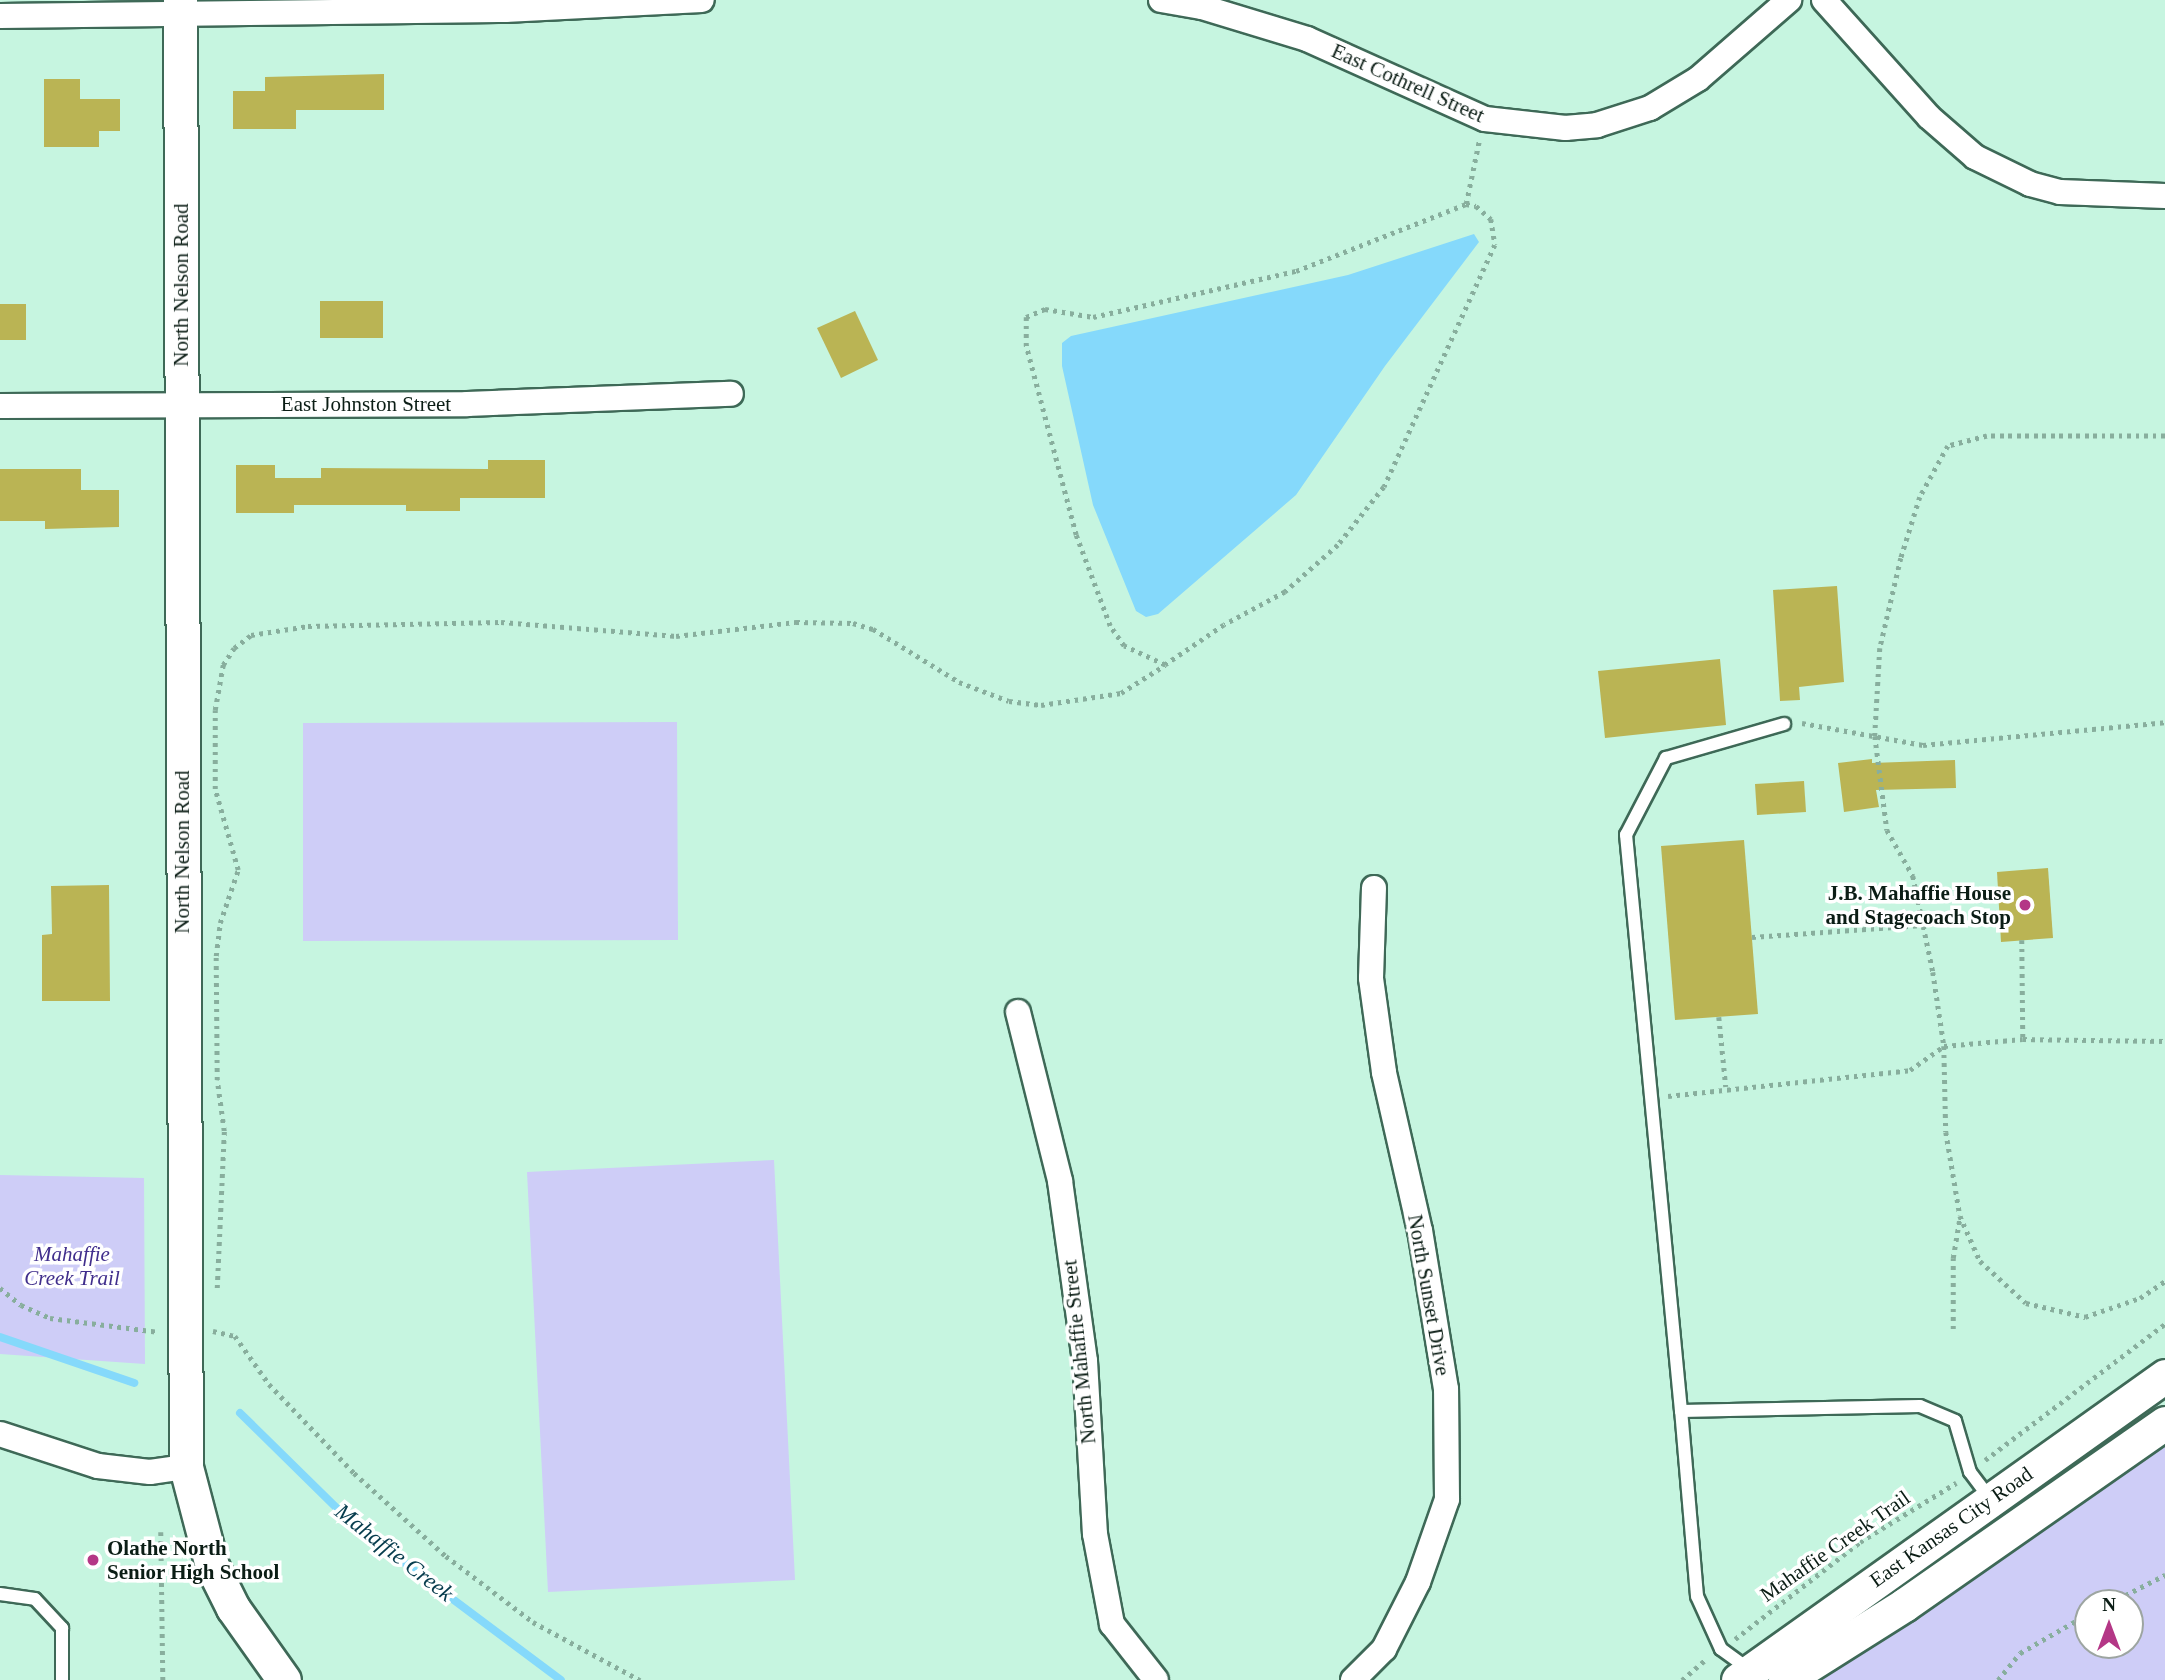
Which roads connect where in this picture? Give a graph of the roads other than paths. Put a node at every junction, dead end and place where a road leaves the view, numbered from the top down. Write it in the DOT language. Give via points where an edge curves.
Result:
graph roads {
  1 [pos="702,0"];
  2 [pos="1161,0"];
  3 [pos="1789,0"];
  4 [pos="1824,0"];
  5 [pos="180,8"];
  6 [pos="0,16"];
  7 [pos="2165,196"];
  8 [pos="731,394"];
  9 [pos="181,404"];
  10 [pos="0,406"];
  11 [pos="1784,724"];
  12 [pos="1374,888"];
  13 [pos="1018,1012"];
  14 [pos="2165,1376"];
  15 [pos="1681,1410"];
  16 [pos="2165,1423"];
  17 [pos="0,1434"];
  18 [pos="186,1466"];
  19 [pos="1990,1499"];
  20 [pos="0,1594"];
  21 [pos="1749,1677"];
  22 [pos="62,1680"];
  23 [pos="284,1680"];
  24 [pos="1156,1680"];
  25 [pos="1353,1680"];
  26 [pos="1785,1680"];
  1 -- 5 [label="street" via="505,10"];
  2 -- 3 [label="street, East Cothrell Street" via="1202,7 1307,40 1485,119 1564,128 1628,117 1698,79"];
  4 -- 7 [label="street" via="1929,117 1975,158 2060,192"];
  5 -- 6 [label="street"];
  5 -- 9 [label="street, North Nelson Road"];
  8 -- 9 [label="street, East Johnston Street" via="467,404"];
  9 -- 10 [label="street, East Johnston Street"];
  9 -- 18 [label="street, North Nelson Road"];
  11 -- 15 [label="lane" via="1666,758 1626,835"];
  12 -- 25 [label="street, North Sunset Drive" via="1371,978 1384,1073 1420,1231 1446,1389 1447,1499 1418,1582 1384,1650"];
  13 -- 24 [label="street, North Mahaffie Street" via="1059,1181 1085,1361 1095,1534 1112,1624"];
  14 -- 19 [label="street, East Kansas City Road"];
  15 -- 19 [label="lane" via="1920,1406 1955,1421 1970,1472"];
  15 -- 21 [label="lane" via="1698,1596 1721,1649"];
  16 -- 26 [label="street, East Kansas City Road" via="1904,1605"];
  17 -- 18 [label="street" via="98,1466 150,1472"];
  18 -- 23 [label="street, North Nelson Road" via="212,1566 233,1608"];
  19 -- 21 [label="street, East Kansas City Road"];
  20 -- 22 [label="lane" via="35,1599 62,1628"];
}
